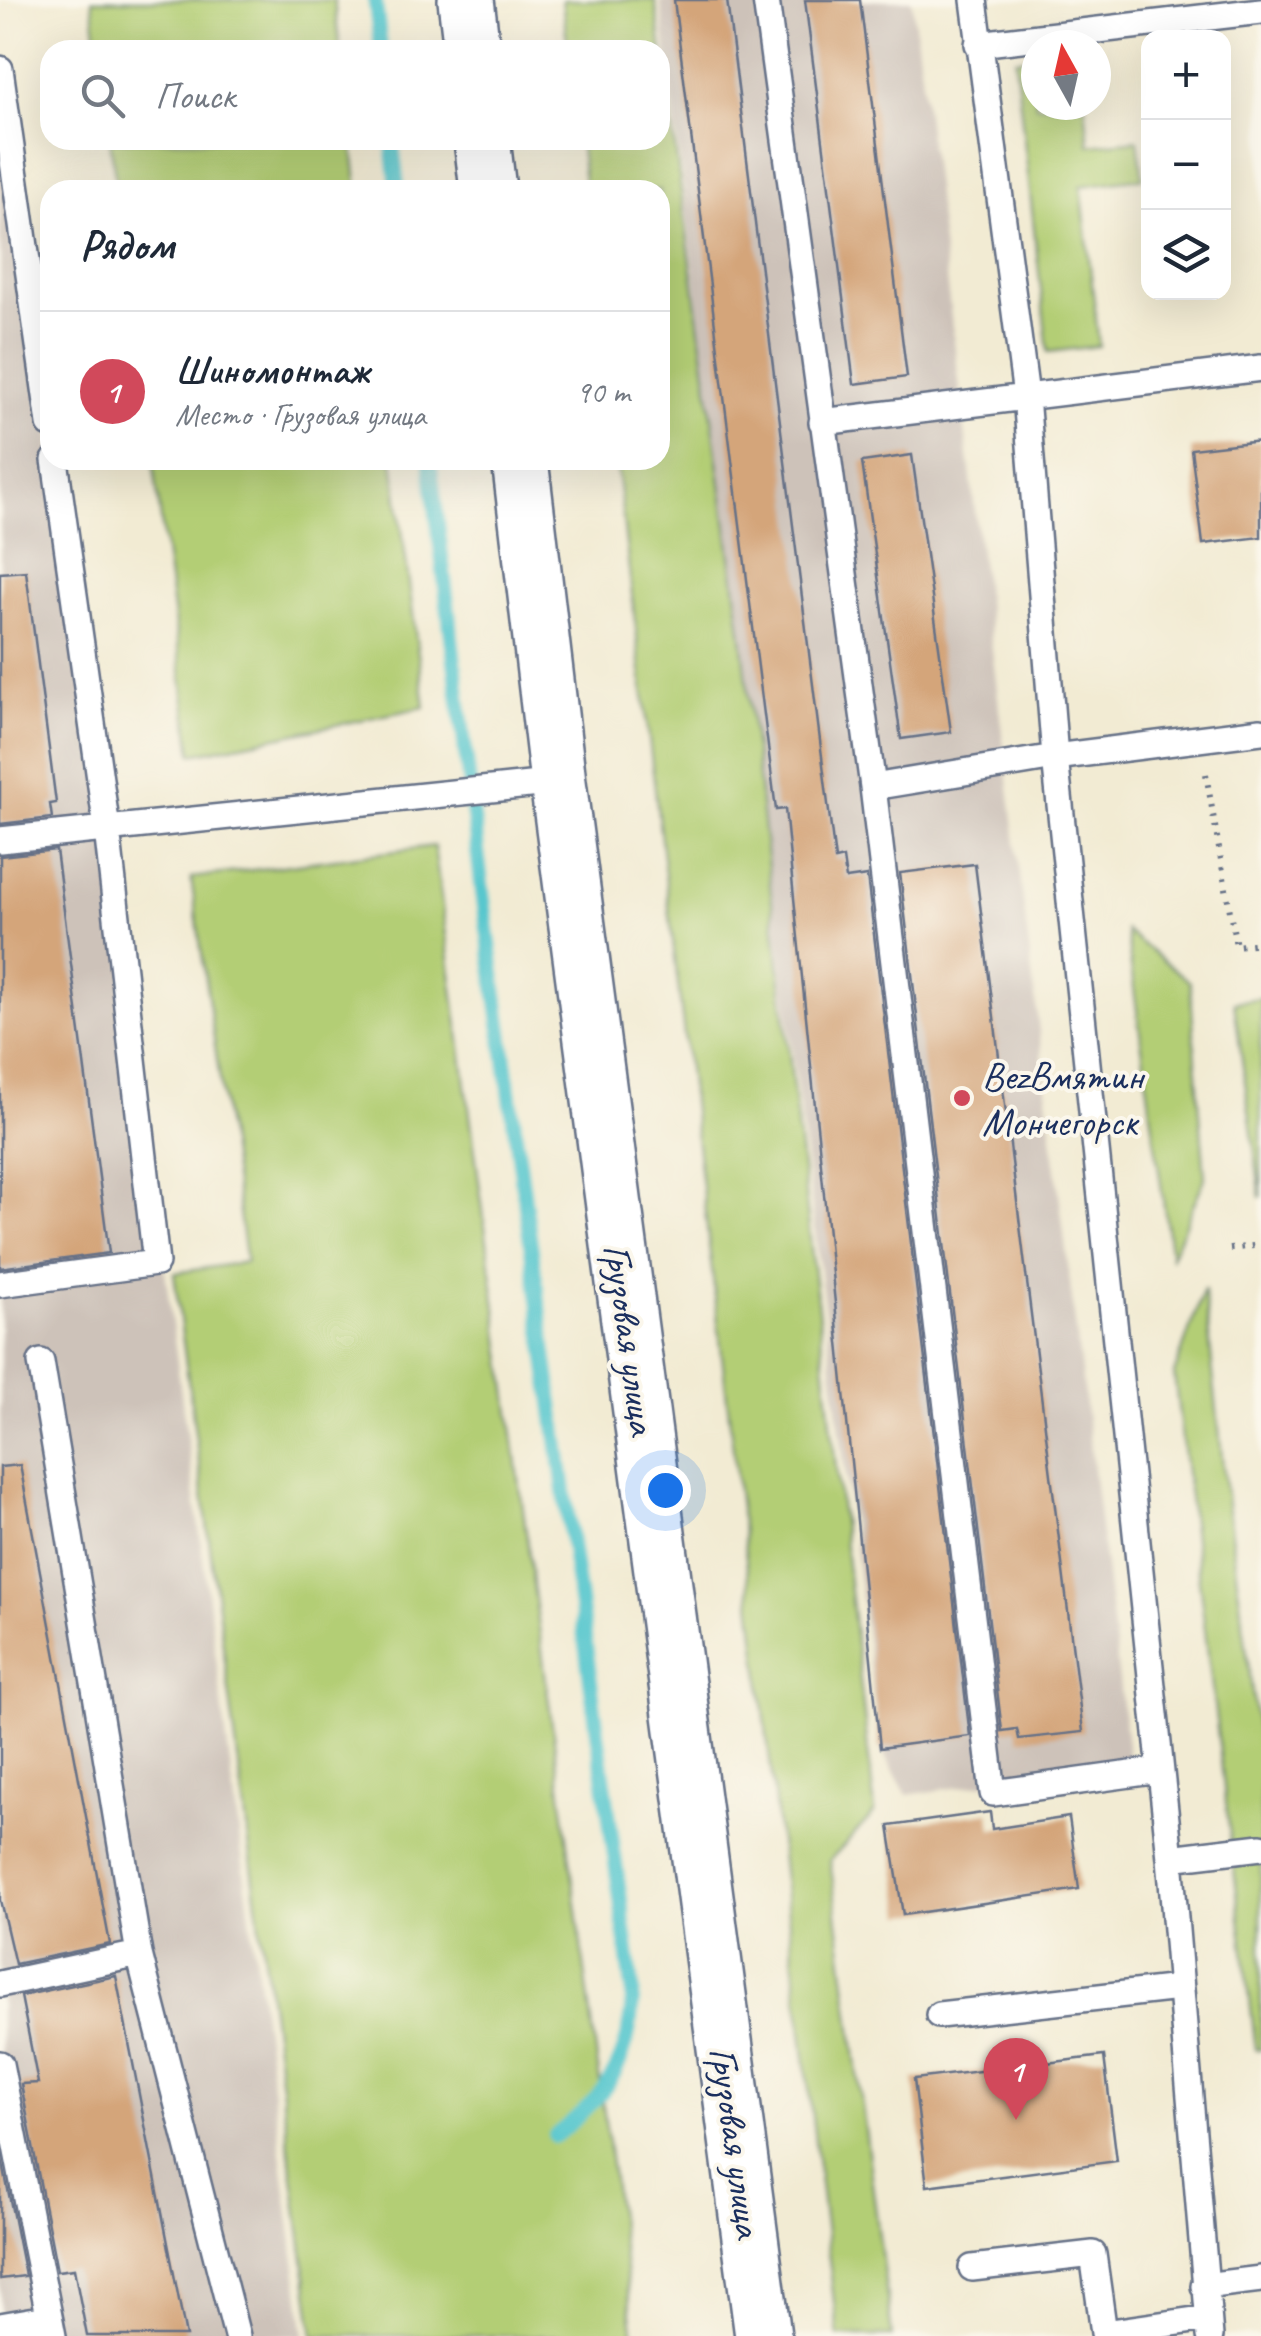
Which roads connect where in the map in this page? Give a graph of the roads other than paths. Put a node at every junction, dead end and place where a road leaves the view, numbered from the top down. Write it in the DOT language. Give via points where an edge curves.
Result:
graph roads {
  1 [pos="466,0"];
  2 [pos="766,0"];
  3 [pos="974,0"];
  4 [pos="1261,11"];
  5 [pos="471,40"];
  6 [pos="978,44"];
  7 [pos="0,69"];
  8 [pos="483,150"];
  9 [pos="487,180"];
  10 [pos="40,353"];
  11 [pos="1261,368"];
  12 [pos="1026,396"];
  13 [pos="822,422"];
  14 [pos="56,470"];
  15 [pos="521,470"];
  16 [pos="1261,731"];
  17 [pos="1055,757"];
  18 [pos="558,782"];
  19 [pos="872,787"];
  20 [pos="107,829"];
  21 [pos="0,840"];
  22 [pos="0,1284"];
  23 [pos="41,1362"];
  24 [pos="1160,1770"];
  25 [pos="1261,1847"];
  26 [pos="1170,1858"];
  27 [pos="139,1954"];
  28 [pos="0,1984"];
  29 [pos="1179,1988"];
  30 [pos="939,2015"];
  31 [pos="0,2064"];
  32 [pos="972,2268"];
  33 [pos="1261,2278"];
  34 [pos="1204,2286"];
  35 [pos="0,2326"];
  36 [pos="50,2327"];
  37 [pos="1209,2327"];
  38 [pos="237,2336"];
  39 [pos="763,2336"];
  1 -- 5 [label="main road"];
  2 -- 13 [label="lane"];
  3 -- 6 [label="lane"];
  4 -- 6 [label="lane"];
  6 -- 12 [label="lane"];
  7 -- 10 [label="lane"];
  8 -- 9 [label="main road"];
  11 -- 12 [label="lane"];
  12 -- 13 [label="lane"];
  12 -- 17 [label="lane"];
  13 -- 19 [label="lane"];
  14 -- 20 [label="lane"];
  15 -- 18 [label="main road, Грузовая улица"];
  16 -- 17 [label="lane"];
  17 -- 19 [label="lane"];
  17 -- 24 [label="lane"];
  18 -- 20 [label="lane"];
  18 -- 39 [label="main road, Грузовая улица"];
  19 -- 24 [label="lane" via="993,1793"];
  20 -- 21 [label="lane"];
  20 -- 22 [label="lane" via="156,1263"];
  23 -- 27 [label="lane"];
  24 -- 26 [label="lane"];
  25 -- 26 [label="lane"];
  26 -- 29 [label="lane"];
  27 -- 28 [label="lane"];
  27 -- 38 [label="lane"];
  29 -- 30 [label="lane"];
  29 -- 34 [label="lane"];
  31 -- 36 [label="lane"];
  32 -- 37 [label="lane" via="1094,2254 1104,2333"];
  33 -- 34 [label="lane"];
  34 -- 37 [label="lane"];
  35 -- 36 [label="lane"];
}
